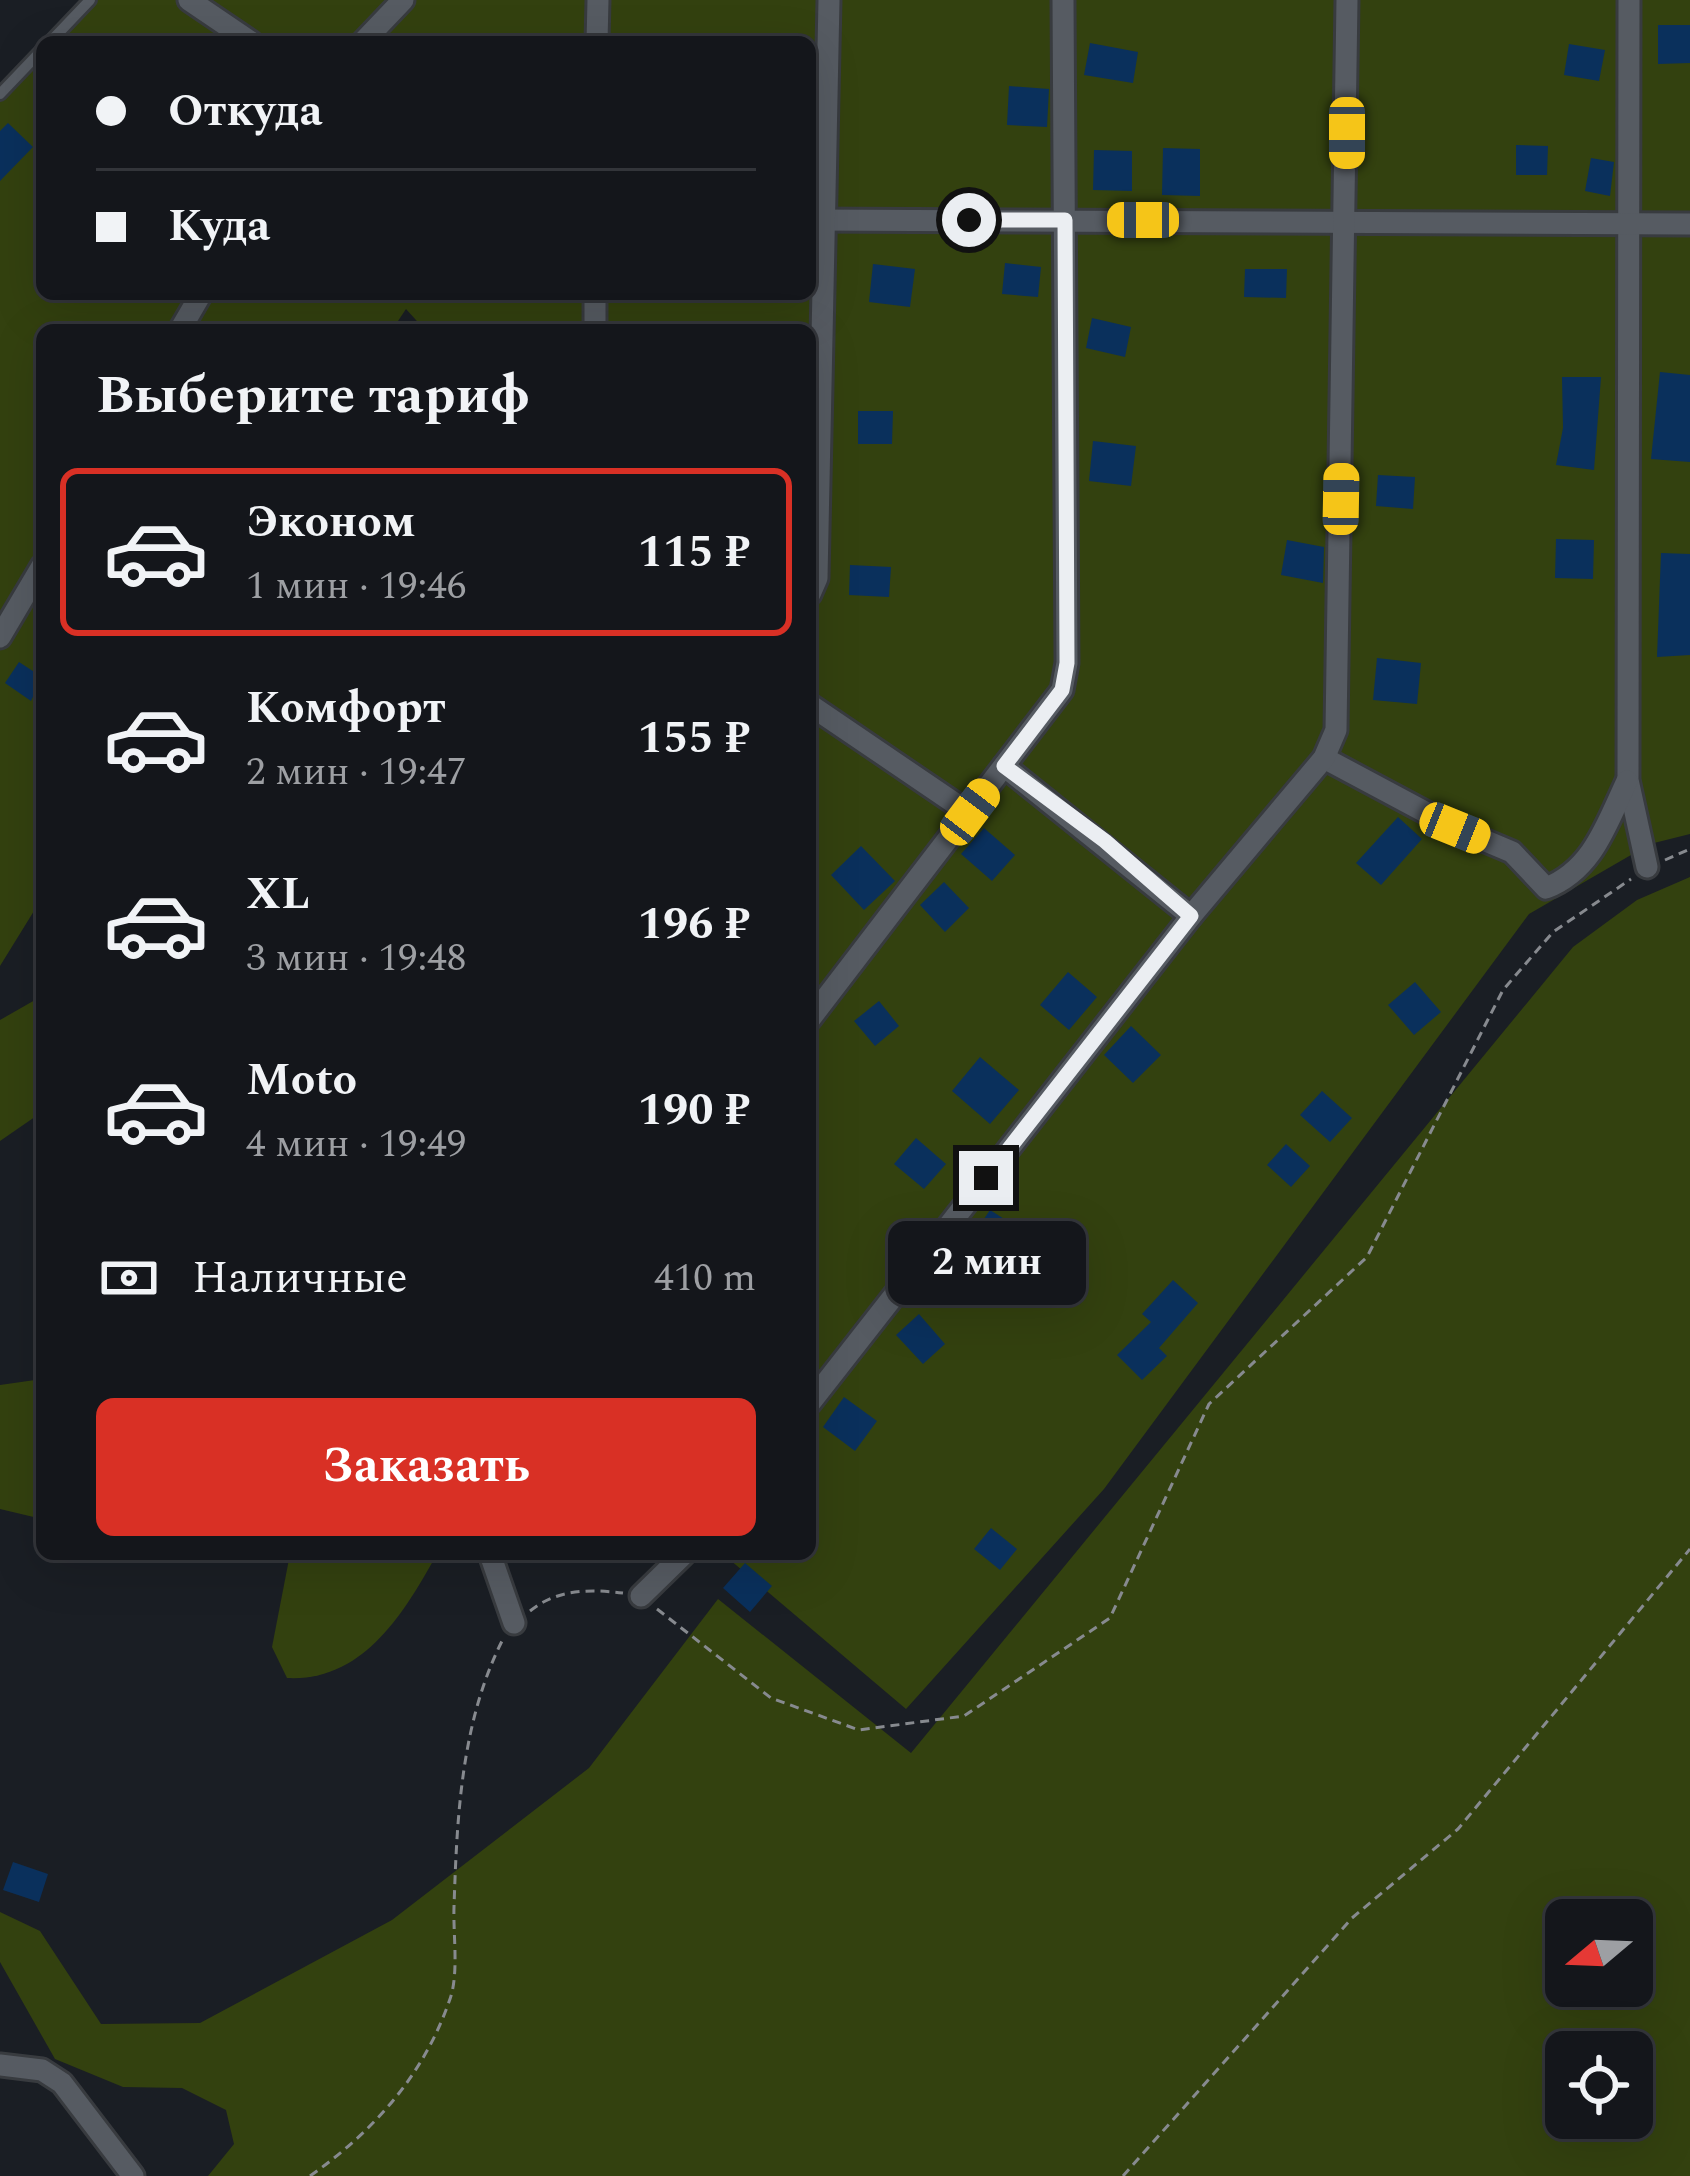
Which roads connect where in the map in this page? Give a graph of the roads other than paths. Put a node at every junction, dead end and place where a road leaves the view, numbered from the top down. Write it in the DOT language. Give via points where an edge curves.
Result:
graph roads {
  1 [pos="90,0"];
  2 [pos="189,0"];
  3 [pos="403,0"];
  4 [pos="598,0"];
  5 [pos="829,0"];
  6 [pos="1064,0"];
  7 [pos="1347,0"];
  8 [pos="1629,0"];
  9 [pos="56,36"];
  10 [pos="242,36"];
  11 [pos="369,36"];
  12 [pos="597,36"];
  13 [pos="36,56"];
  14 [pos="0,94"];
  15 [pos="818,220"];
  16 [pos="1065,220"];
  17 [pos="1347,221"];
  18 [pos="1626,224"];
  19 [pos="1690,224"];
  20 [pos="36,576"];
  21 [pos="816,580"];
  22 [pos="0,637"];
  23 [pos="816,709"];
  24 [pos="1324,758"];
  25 [pos="1004,766"];
  26 [pos="1628,780"];
  27 [pos="970,812"];
  28 [pos="1647,867"];
  29 [pos="1191,916"];
  30 [pos="816,1011"];
  31 [pos="816,1395"];
  32 [pos="492,1560"];
  33 [pos="677,1560"];
  34 [pos="641,1596"];
  35 [pos="514,1623"];
  36 [pos="0,2065"];
  37 [pos="133,2176"];
  1 -- 9 [label="lane"];
  2 -- 10 [label="street"];
  3 -- 11 [label="street"];
  4 -- 12 [label="street"];
  5 -- 15 [label="street"];
  6 -- 16 [label="street"];
  7 -- 17 [label="street"];
  8 -- 18 [label="street"];
  13 -- 14 [label="lane"];
  15 -- 16 [label="street"];
  15 -- 21 [label="street"];
  16 -- 17 [label="street"];
  16 -- 25 [label="street" via="1067,663 1055,701"];
  17 -- 18 [label="street"];
  17 -- 24 [label="street" via="1336,730"];
  18 -- 19 [label="street"];
  18 -- 26 [label="street"];
  20 -- 22 [label="street"];
  23 -- 27 [label="street"];
  24 -- 26 [label="street" via="1512,852 1546,888 1592,856"];
  24 -- 29 [label="street"];
  25 -- 27 [label="street"];
  25 -- 29 [label="street"];
  26 -- 28 [label="street"];
  27 -- 30 [label="street"];
  29 -- 31 [label="street"];
  32 -- 35 [label="street"];
  33 -- 34 [label="street"];
  36 -- 37 [label="street" via="42,2070 62,2084"];
}
